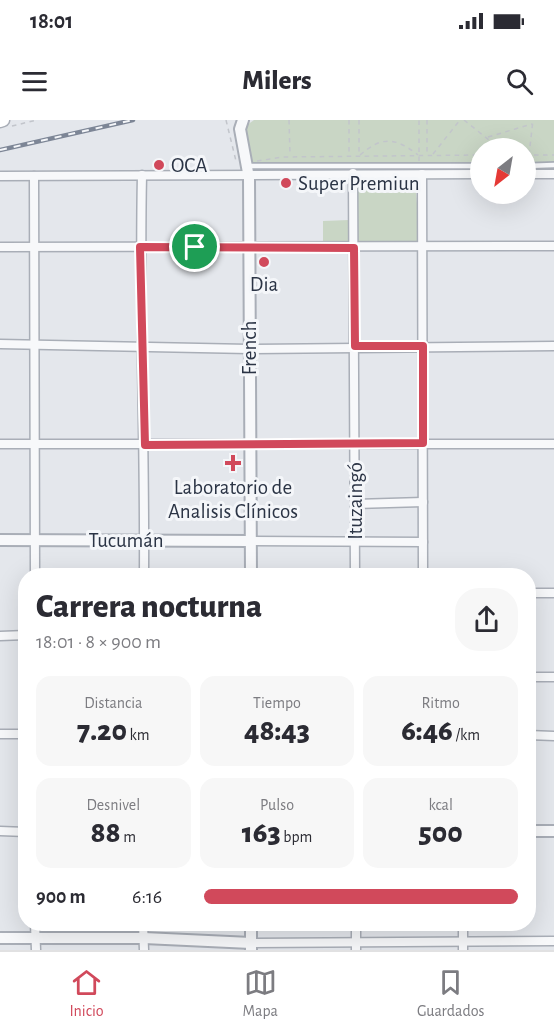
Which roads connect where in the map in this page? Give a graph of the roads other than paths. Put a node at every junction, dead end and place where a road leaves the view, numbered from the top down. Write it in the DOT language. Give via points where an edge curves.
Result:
graph roads {
  1 [pos="242,121"];
  2 [pos="554,165"];
  3 [pos="536,166"];
  4 [pos="470,167"];
  5 [pos="249,169"];
  6 [pos="421,169"];
  7 [pos="353,170"];
  8 [pos="470,173"];
  9 [pos="536,174"];
  10 [pos="554,174"];
  11 [pos="142,175"];
  12 [pos="0,176"];
  13 [pos="33,176"];
  14 [pos="554,246"];
  15 [pos="33,247"];
  16 [pos="140,247"];
  17 [pos="423,247"];
  18 [pos="0,248"];
  19 [pos="249,248"];
  20 [pos="354,248"];
  21 [pos="0,344"];
  22 [pos="34,344"];
  23 [pos="355,346"];
  24 [pos="423,346"];
  25 [pos="554,346"];
  26 [pos="141,348"];
  27 [pos="249,349"];
  28 [pos="355,443"];
  29 [pos="423,443"];
  30 [pos="0,444"];
  31 [pos="554,444"];
  32 [pos="35,445"];
  33 [pos="145,445"];
  34 [pos="250,445"];
  35 [pos="423,502"];
  36 [pos="355,504"];
  37 [pos="0,540"];
  38 [pos="35,540"];
  39 [pos="144,540"];
  40 [pos="251,541"];
  41 [pos="355,542"];
  42 [pos="423,542"];
  43 [pos="35,568"];
  44 [pos="144,568"];
  45 [pos="251,568"];
  46 [pos="355,568"];
  47 [pos="423,568"];
  48 [pos="536,593"];
  49 [pos="554,593"];
  50 [pos="18,635"];
  51 [pos="0,636"];
  52 [pos="536,677"];
  53 [pos="554,677"];
  54 [pos="18,734"];
  55 [pos="0,735"];
  56 [pos="536,735"];
  57 [pos="554,736"];
  58 [pos="0,831"];
  59 [pos="536,831"];
  60 [pos="554,831"];
  61 [pos="18,832"];
  62 [pos="144,931"];
  63 [pos="0,938"];
  64 [pos="144,938"];
  65 [pos="554,941"];
  66 [pos="36,944"];
  67 [pos="251,946"];
  68 [pos="356,946"];
  69 [pos="463,946"];
  70 [pos="144,950"];
  1 -- 5 [label="street, French" via="240,129"];
  2 -- 3 [label="lane"];
  4 -- 6 [label="lane"];
  5 -- 7 [label="street"];
  5 -- 11 [label="street"];
  5 -- 19 [label="street, French"];
  6 -- 7 [label="street"];
  6 -- 8 [label="street"];
  6 -- 17 [label="street"];
  7 -- 20 [label="street, Ituzaingó"];
  9 -- 10 [label="street"];
  11 -- 13 [label="street"];
  11 -- 16 [label="street"];
  12 -- 13 [label="street"];
  13 -- 15 [label="street"];
  14 -- 17 [label="street"];
  15 -- 16 [label="street"];
  15 -- 18 [label="street"];
  15 -- 22 [label="street"];
  16 -- 19 [label="street"];
  16 -- 26 [label="street"];
  17 -- 20 [label="street"];
  17 -- 24 [label="street"];
  19 -- 20 [label="street"];
  19 -- 27 [label="street, French"];
  20 -- 23 [label="street, Ituzaingó"];
  21 -- 22 [label="street"];
  22 -- 26 [label="street"];
  22 -- 32 [label="street"];
  23 -- 24 [label="street"];
  23 -- 27 [label="street"];
  23 -- 28 [label="street, Ituzaingó"];
  24 -- 25 [label="street"];
  24 -- 29 [label="street"];
  26 -- 27 [label="street"];
  26 -- 33 [label="street"];
  27 -- 34 [label="street, French"];
  28 -- 29 [label="street"];
  28 -- 34 [label="street"];
  28 -- 36 [label="street, Ituzaingó"];
  29 -- 31 [label="street"];
  29 -- 35 [label="street"];
  30 -- 32 [label="street"];
  32 -- 33 [label="street"];
  32 -- 38 [label="street"];
  33 -- 34 [label="street"];
  33 -- 39 [label="street"];
  34 -- 40 [label="street, French"];
  35 -- 36 [label="street"];
  35 -- 42 [label="street"];
  36 -- 41 [label="street, Ituzaingó"];
  37 -- 38 [label="street, Tucumán"];
  38 -- 39 [label="street, Tucumán"];
  38 -- 43 [label="street"];
  39 -- 40 [label="street, Tucumán"];
  39 -- 44 [label="street"];
  40 -- 41 [label="street"];
  40 -- 45 [label="street, French"];
  41 -- 42 [label="street"];
  41 -- 46 [label="street, Ituzaingó"];
  42 -- 47 [label="street"];
  48 -- 49 [label="street"];
  50 -- 51 [label="street"];
  52 -- 53 [label="street"];
  54 -- 55 [label="street"];
  56 -- 57 [label="street"];
  58 -- 61 [label="street"];
  59 -- 60 [label="street"];
  62 -- 64 [label="street"];
  63 -- 66 [label="street"];
  64 -- 66 [label="street"];
  64 -- 67 [label="street"];
  64 -- 70 [label="street"];
  65 -- 69 [label="street"];
  67 -- 68 [label="street"];
  68 -- 69 [label="street"];
}
